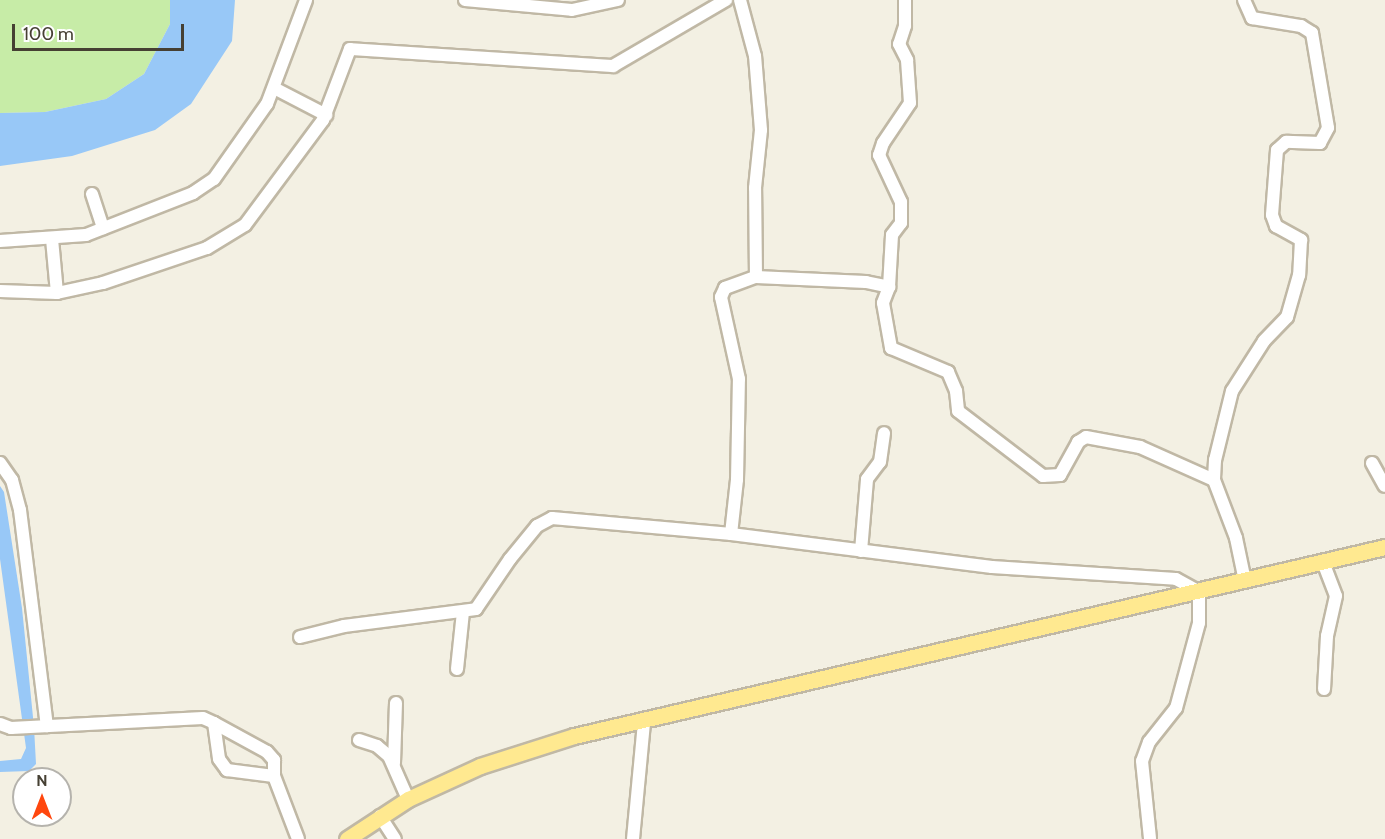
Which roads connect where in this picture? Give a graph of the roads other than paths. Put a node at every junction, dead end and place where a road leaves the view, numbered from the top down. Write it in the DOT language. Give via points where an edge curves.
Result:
graph roads {
  1 [pos="306,0"];
  2 [pos="465,0"];
  3 [pos="618,0"];
  4 [pos="726,0"];
  5 [pos="740,0"];
  6 [pos="905,0"];
  7 [pos="1244,0"];
  8 [pos="274,88"];
  9 [pos="323,113"];
  10 [pos="92,194"];
  11 [pos="103,228"];
  12 [pos="52,239"];
  13 [pos="0,241"];
  14 [pos="756,277"];
  15 [pos="57,288"];
  16 [pos="889,288"];
  17 [pos="0,291"];
  18 [pos="884,433"];
  19 [pos="0,463"];
  20 [pos="1372,463"];
  21 [pos="1214,480"];
  22 [pos="1385,486"];
  23 [pos="731,534"];
  24 [pos="1385,547"];
  25 [pos="861,551"];
  26 [pos="1323,562"];
  27 [pos="1245,581"];
  28 [pos="1199,592"];
  29 [pos="463,612"];
  30 [pos="300,638"];
  31 [pos="457,669"];
  32 [pos="1324,689"];
  33 [pos="396,703"];
  34 [pos="644,722"];
  35 [pos="214,723"];
  36 [pos="5,726"];
  37 [pos="44,726"];
  38 [pos="358,740"];
  39 [pos="394,763"];
  40 [pos="274,776"];
  41 [pos="408,800"];
  42 [pos="380,816"];
  43 [pos="298,839"];
  44 [pos="346,839"];
  45 [pos="394,839"];
  46 [pos="633,839"];
  47 [pos="1150,839"];
  1 -- 8 [label="street"];
  2 -- 3 [label="street" via="572,10"];
  4 -- 9 [label="street" via="613,66 350,49"];
  5 -- 14 [label="street" via="761,93 755,188"];
  6 -- 16 [label="street" via="905,26 899,44 907,60 910,103 879,155 901,202 901,222 892,235"];
  7 -- 21 [label="street" via="1252,18 1301,26 1312,33 1328,133 1320,143 1286,142 1277,150 1272,215 1276,226 1301,240 1299,275 1287,316 1264,341 1232,391 1220,430"];
  8 -- 9 [label="street"];
  8 -- 11 [label="street" via="254,127 214,179 193,193"];
  9 -- 15 [label="street" via="245,225 207,248 171,262"];
  10 -- 11 [label="street"];
  11 -- 12 [label="street" via="86,235"];
  12 -- 13 [label="street"];
  12 -- 15 [label="street"];
  14 -- 16 [label="street" via="860,282"];
  14 -- 23 [label="street" via="726,288 721,297 739,379 737,480"];
  15 -- 17 [label="street"];
  16 -- 21 [label="street" via="883,303 891,348 948,372 956,391 958,411 1043,476 1060,476 1078,442 1086,437 1140,447"];
  18 -- 25 [label="street" via="880,462 867,480"];
  19 -- 37 [label="street" via="12,480 20,510"];
  20 -- 22 [label="street"];
  21 -- 27 [label="street" via="1236,538"];
  23 -- 25 [label="street"];
  23 -- 29 [label="street" via="552,518 537,526 510,559 485,601 477,609"];
  24 -- 26 [label="main road"];
  25 -- 28 [label="street" via="1070,574 1176,579"];
  26 -- 27 [label="main road"];
  26 -- 32 [label="street" via="1336,596 1327,636"];
  27 -- 28 [label="main road"];
  28 -- 34 [label="main road"];
  28 -- 47 [label="street" via="1199,623 1176,708 1149,742 1142,761"];
  29 -- 30 [label="street" via="344,626"];
  29 -- 31 [label="street"];
  33 -- 39 [label="street"];
  34 -- 41 [label="main road" via="574,736 491,763"];
  34 -- 46 [label="street"];
  35 -- 37 [label="street" via="189,717"];
  35 -- 40 [label="street" via="267,752 274,760"];
  35 -- 40 [label="street" via="219,759 226,770"];
  36 -- 37 [label="street"];
  38 -- 39 [label="street" via="377,746"];
  39 -- 41 [label="street"];
  40 -- 43 [label="street"];
  41 -- 42 [label="main road"];
  42 -- 44 [label="main road"];
  42 -- 45 [label="street"];
}
